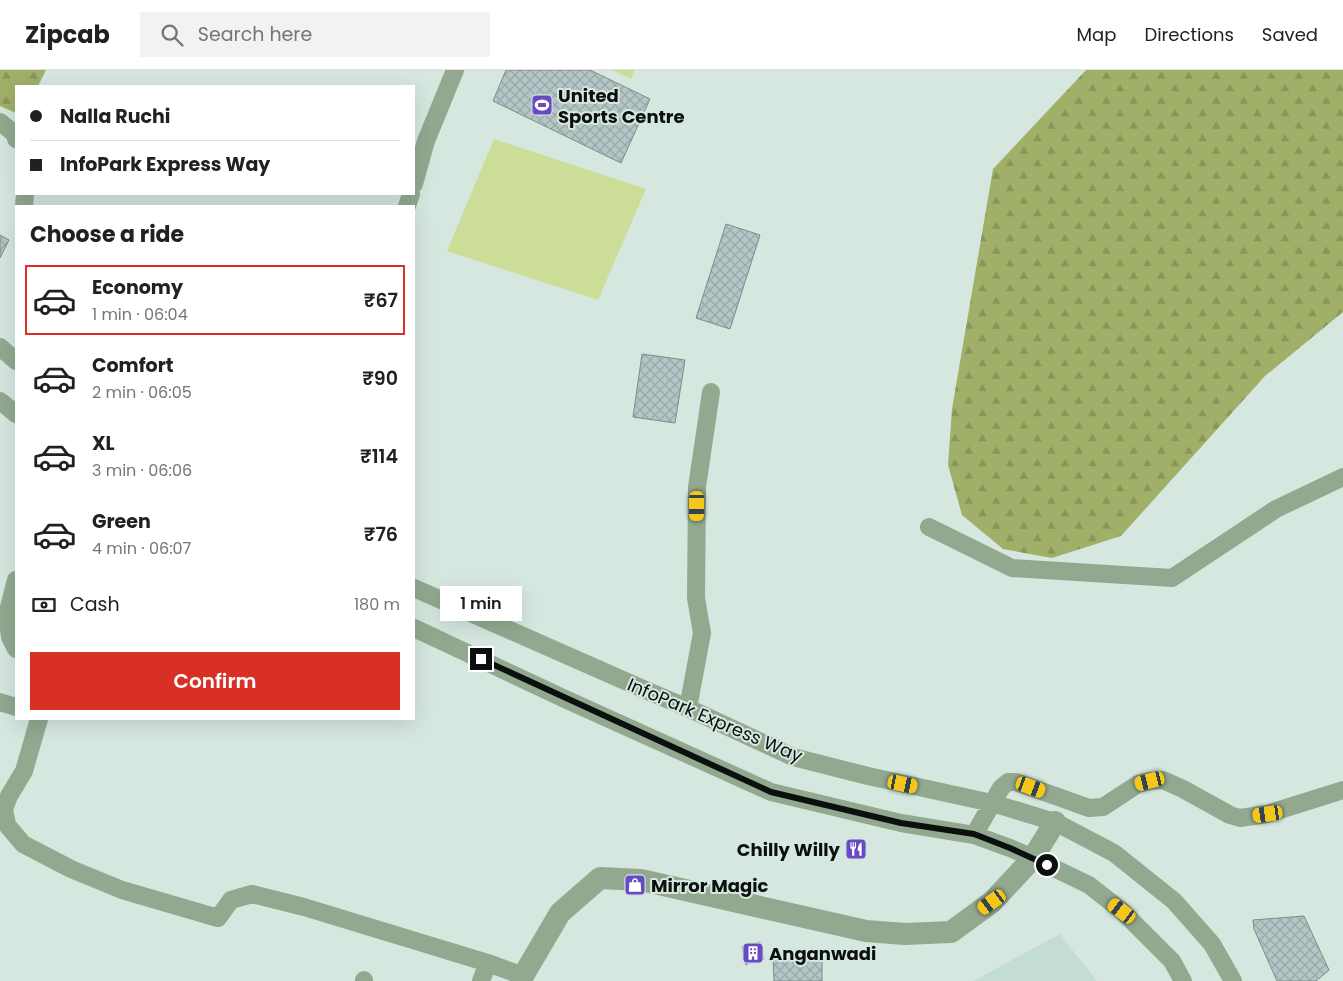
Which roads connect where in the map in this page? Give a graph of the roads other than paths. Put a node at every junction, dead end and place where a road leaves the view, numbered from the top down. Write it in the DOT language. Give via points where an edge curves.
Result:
graph roads {
  1 [pos="455,70"];
  2 [pos="0,122"];
  3 [pos="15,134"];
  4 [pos="415,180"];
  5 [pos="0,347"];
  6 [pos="15,360"];
  7 [pos="711,392"];
  8 [pos="0,401"];
  9 [pos="15,413"];
  10 [pos="1343,476"];
  11 [pos="929,527"];
  12 [pos="15,584"];
  13 [pos="415,588"];
  14 [pos="415,628"];
  15 [pos="15,647"];
  16 [pos="0,702"];
  17 [pos="15,707"];
  18 [pos="688,708"];
  19 [pos="39,720"];
  20 [pos="1343,790"];
  21 [pos="992,804"];
  22 [pos="1055,822"];
  23 [pos="974,834"];
  24 [pos="1033,858"];
  25 [pos="488,963"];
  26 [pos="522,978"];
  27 [pos="481,981"];
  28 [pos="1182,981"];
  29 [pos="1233,981"];
  1 -- 4 [label="street" via="426,141"];
  2 -- 3 [label="street"];
  5 -- 6 [label="street"];
  7 -- 18 [label="street" via="697,487 696,598 702,633"];
  8 -- 9 [label="street"];
  10 -- 11 [label="street" via="1276,510 1172,578 1012,568"];
  12 -- 15 [label="street" via="7,614 10,637"];
  13 -- 18 [label="street, InfoPark Express Way"];
  14 -- 23 [label="street" via="771,792 901,823"];
  16 -- 17 [label="street"];
  18 -- 21 [label="street, InfoPark Express Way" via="793,757"];
  19 -- 25 [label="street" via="24,771 4,809 7,825 22,844 70,869 122,890 218,918 231,900 252,894"];
  20 -- 21 [label="street" via="1268,814 1240,818 1163,780 1138,784 1104,807 1089,808 1008,782"];
  21 -- 22 [label="street, InfoPark Express Way"];
  21 -- 23 [label="street"];
  22 -- 24 [label="street"];
  22 -- 29 [label="street, InfoPark Express Way" via="1114,853 1174,902 1212,944"];
  23 -- 24 [label="street"];
  24 -- 26 [label="street" via="992,902 951,932 905,934 866,930 641,880 600,878 560,913"];
  24 -- 28 [label="street" via="1090,886 1122,911 1172,961"];
  25 -- 26 [label="street"];
  25 -- 27 [label="street"];
}
